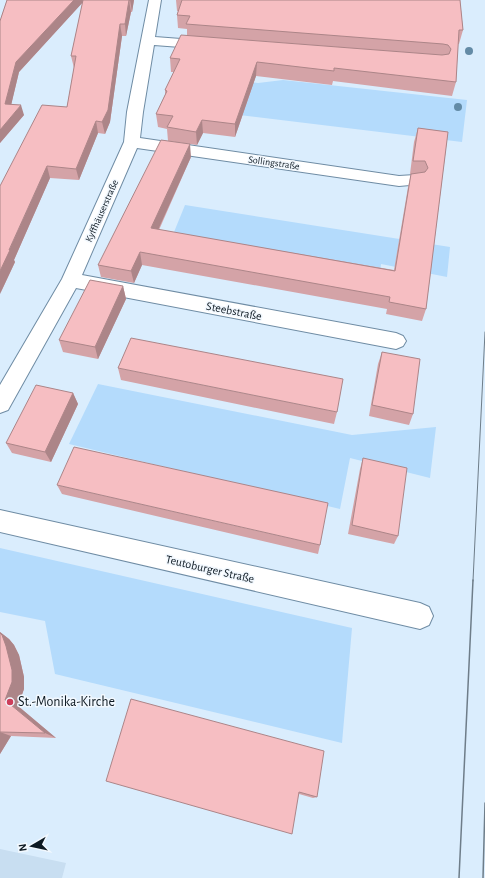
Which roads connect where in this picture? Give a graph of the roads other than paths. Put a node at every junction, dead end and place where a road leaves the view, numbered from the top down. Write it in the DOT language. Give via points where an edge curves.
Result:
graph roads {
  1 [pos="155,0"];
  2 [pos="148,40"];
  3 [pos="217,46"];
  4 [pos="132,142"];
  5 [pos="415,180"];
  6 [pos="71,280"];
  7 [pos="396,341"];
  8 [pos="0,404"];
  9 [pos="0,522"];
  10 [pos="420,616"];
  1 -- 2 [label="street, Kyffhäuserstraße"];
  2 -- 3 [label="street"];
  2 -- 4 [label="street, Kyffhäuserstraße"];
  4 -- 5 [label="street, Sollingstraße" via="399,181"];
  4 -- 6 [label="street, Kyffhäuserstraße"];
  6 -- 7 [label="street, Steebstraße"];
  6 -- 8 [label="street, Kyffhäuserstraße"];
  9 -- 10 [label="street, Teutoburger Straße"];
}
